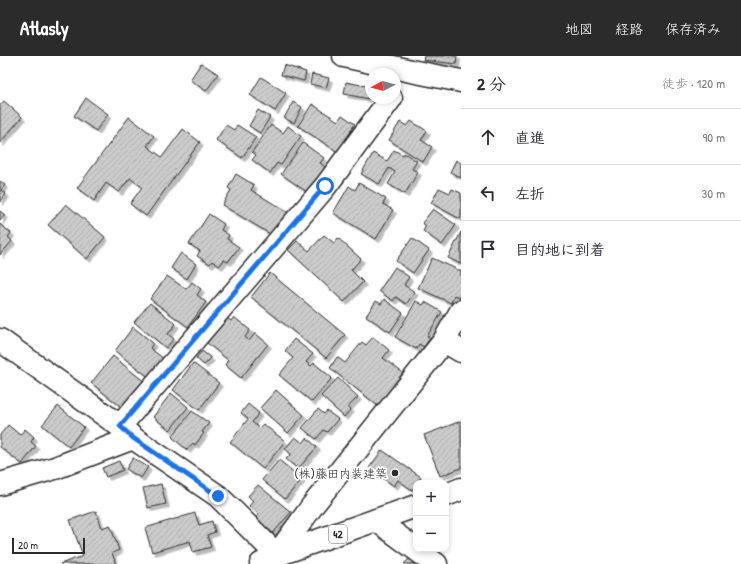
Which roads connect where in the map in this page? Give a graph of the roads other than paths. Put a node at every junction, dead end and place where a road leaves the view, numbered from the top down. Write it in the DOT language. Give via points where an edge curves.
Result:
graph roads {
  1 [pos="344,56"];
  2 [pos="411,71"];
  3 [pos="461,81"];
  4 [pos="401,84"];
  5 [pos="386,104"];
  6 [pos="461,311"];
  7 [pos="0,340"];
  8 [pos="453,346"];
  9 [pos="126,432"];
  10 [pos="0,484"];
  11 [pos="461,489"];
  12 [pos="449,494"];
  13 [pos="413,507"];
  14 [pos="376,520"];
  15 [pos="269,560"];
  16 [pos="436,564"];
  1 -- 2 [label="street"];
  2 -- 3 [label="street"];
  2 -- 4 [label="street"];
  5 -- 9 [label="street" via="325,186"];
  6 -- 8 [label="street"];
  7 -- 9 [label="street"];
  8 -- 15 [label="street" via="313,505"];
  9 -- 10 [label="street" via="55,468"];
  9 -- 15 [label="street" via="218,496"];
  11 -- 12 [label="street"];
  13 -- 14 [label="street, 42"];
  14 -- 15 [label="street, 42"];
  14 -- 16 [label="street"];
}
